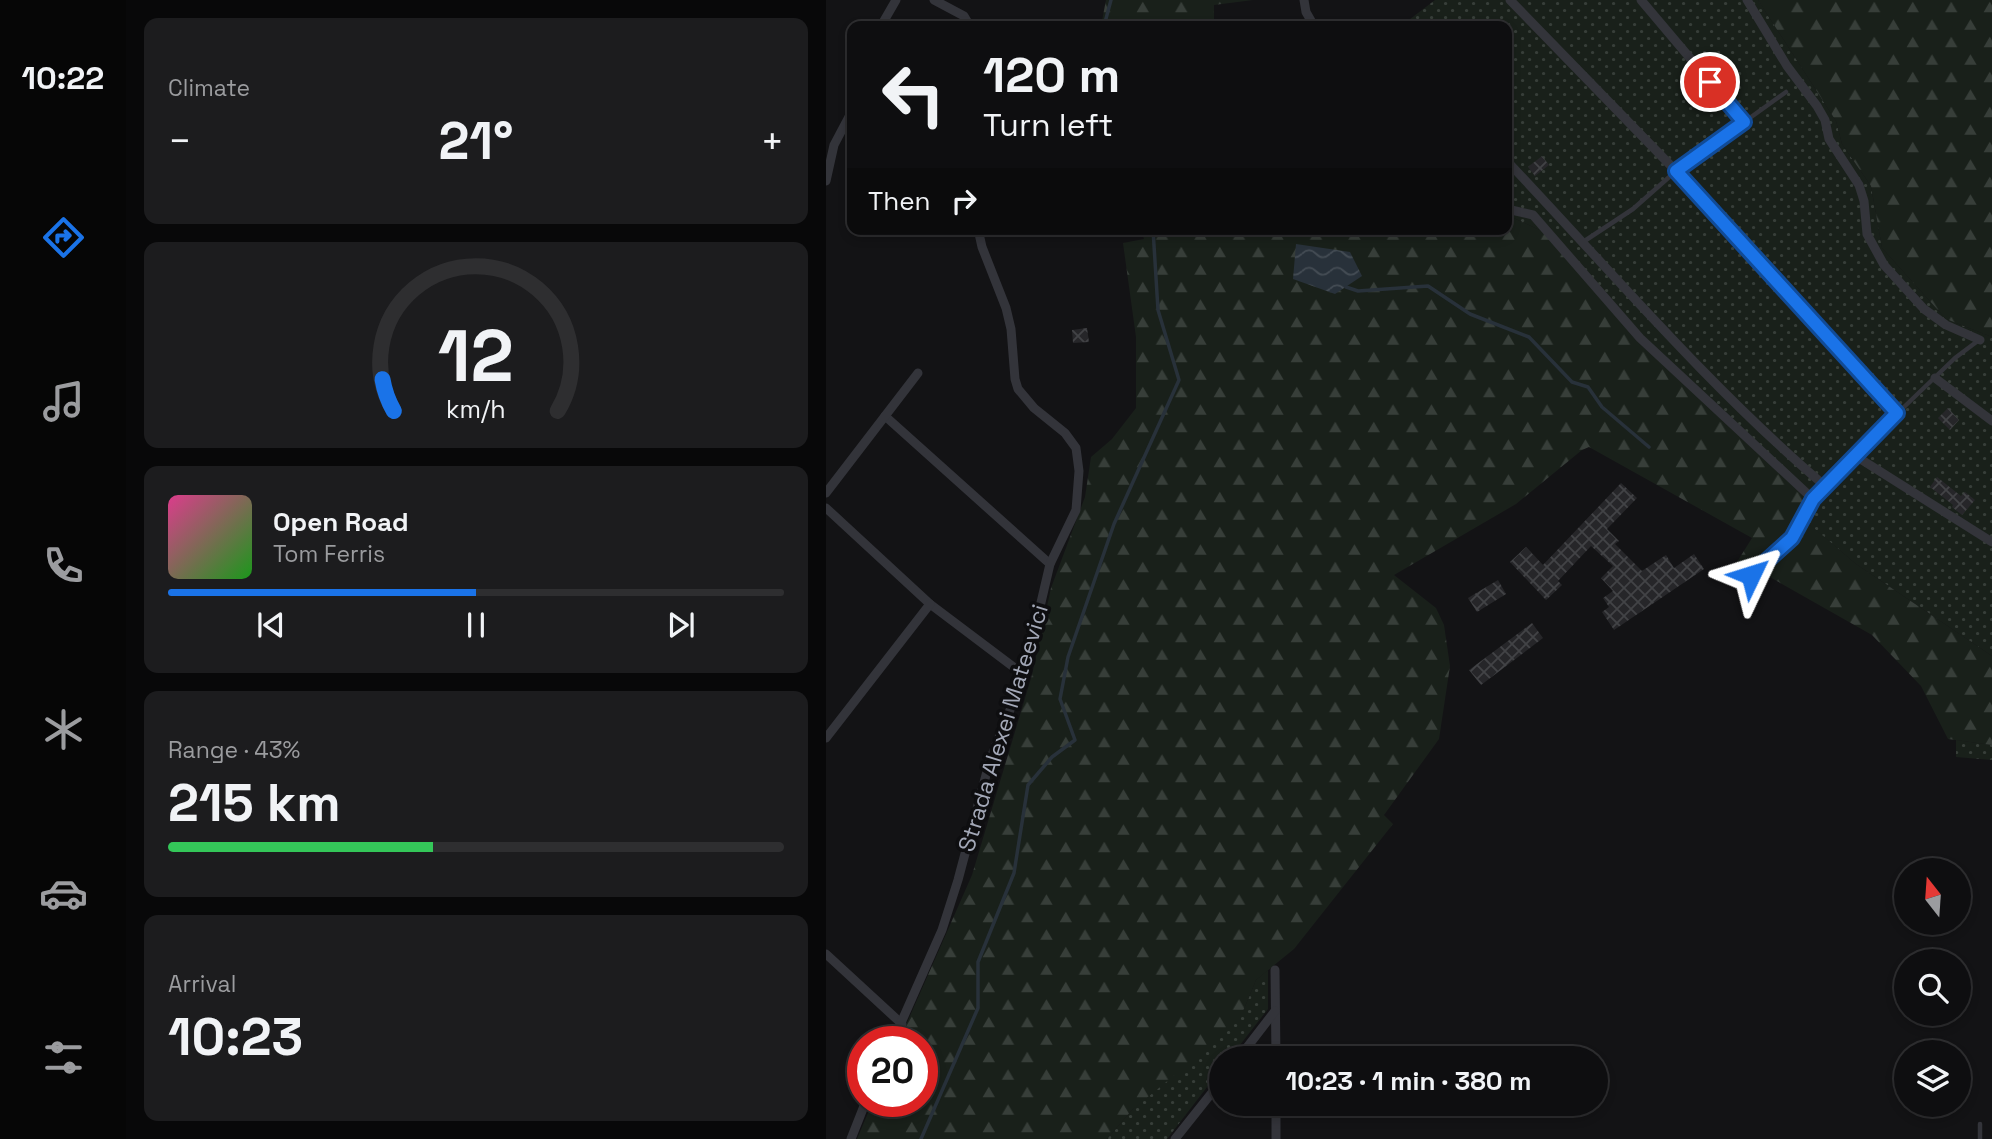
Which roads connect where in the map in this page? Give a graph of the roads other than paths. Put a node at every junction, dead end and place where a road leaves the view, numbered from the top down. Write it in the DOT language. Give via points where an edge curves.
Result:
graph roads {
  1 [pos="896,0"];
  2 [pos="934,0"];
  3 [pos="1304,0"];
  4 [pos="1510,0"];
  5 [pos="1641,0"];
  6 [pos="1747,0"];
  7 [pos="884,21"];
  8 [pos="967,21"];
  9 [pos="1311,21"];
  10 [pos="1786,92"];
  11 [pos="847,120"];
  12 [pos="1744,122"];
  13 [pos="828,154"];
  14 [pos="1512,166"];
  15 [pos="1676,171"];
  16 [pos="826,181"];
  17 [pos="1512,210"];
  18 [pos="979,235"];
  19 [pos="1583,242"];
  20 [pos="1980,340"];
  21 [pos="918,373"];
  22 [pos="1935,379"];
  23 [pos="1897,413"];
  24 [pos="886,416"];
  25 [pos="1992,421"];
  26 [pos="1854,455"];
  27 [pos="1825,486"];
  28 [pos="826,493"];
  29 [pos="1813,499"];
  30 [pos="826,508"];
  31 [pos="1992,542"];
  32 [pos="1049,564"];
  33 [pos="1751,575"];
  34 [pos="930,604"];
  35 [pos="1024,675"];
  36 [pos="826,738"];
  37 [pos="826,954"];
  38 [pos="1275,970"];
  39 [pos="1275,1012"];
  40 [pos="902,1024"];
  41 [pos="1248,1046"];
  42 [pos="1276,1046"];
  43 [pos="1209,1096"];
  44 [pos="1276,1116"];
  45 [pos="859,1117"];
  46 [pos="1980,1124"];
  47 [pos="850,1139"];
  48 [pos="1175,1139"];
  49 [pos="1276,1139"];
  50 [pos="1980,1139"];
  1 -- 7 [label="street"];
  2 -- 8 [label="street"];
  3 -- 9 [label="street"];
  4 -- 15 [label="street"];
  5 -- 12 [label="street"];
  6 -- 20 [label="street" via="1817,106 1829,139 1859,185 1867,234 1884,265 1924,309"];
  10 -- 12 [label="lane"];
  11 -- 13 [label="street"];
  12 -- 15 [label="lane"];
  13 -- 16 [label="street"];
  14 -- 19 [label="street"];
  15 -- 19 [label="lane" via="1633,209"];
  15 -- 23 [label="street"];
  17 -- 29 [label="street" via="1534,215 1640,338"];
  18 -- 32 [label="street, Strada Alexei Mateevici" via="1008,319 1018,389 1070,438 1079,458 1076,510"];
  19 -- 27 [label="street" via="1699,368"];
  20 -- 22 [label="lane"];
  21 -- 24 [label="street"];
  22 -- 23 [label="lane"];
  22 -- 25 [label="street"];
  23 -- 26 [label="lane"];
  24 -- 28 [label="street"];
  24 -- 32 [label="street"];
  26 -- 27 [label="lane"];
  26 -- 31 [label="street"];
  27 -- 29 [label="lane"];
  29 -- 33 [label="lane" via="1792,538"];
  30 -- 34 [label="street"];
  32 -- 35 [label="street, Strada Alexei Mateevici"];
  34 -- 35 [label="street"];
  34 -- 36 [label="street"];
  35 -- 40 [label="street, Strada Alexei Mateevici" via="990,760 942,930"];
  37 -- 40 [label="street"];
  38 -- 39 [label="street"];
  39 -- 41 [label="street"];
  39 -- 42 [label="street"];
  43 -- 48 [label="street"];
  44 -- 49 [label="street"];
  45 -- 47 [label="street"];
  46 -- 50 [label="lane"];
}
